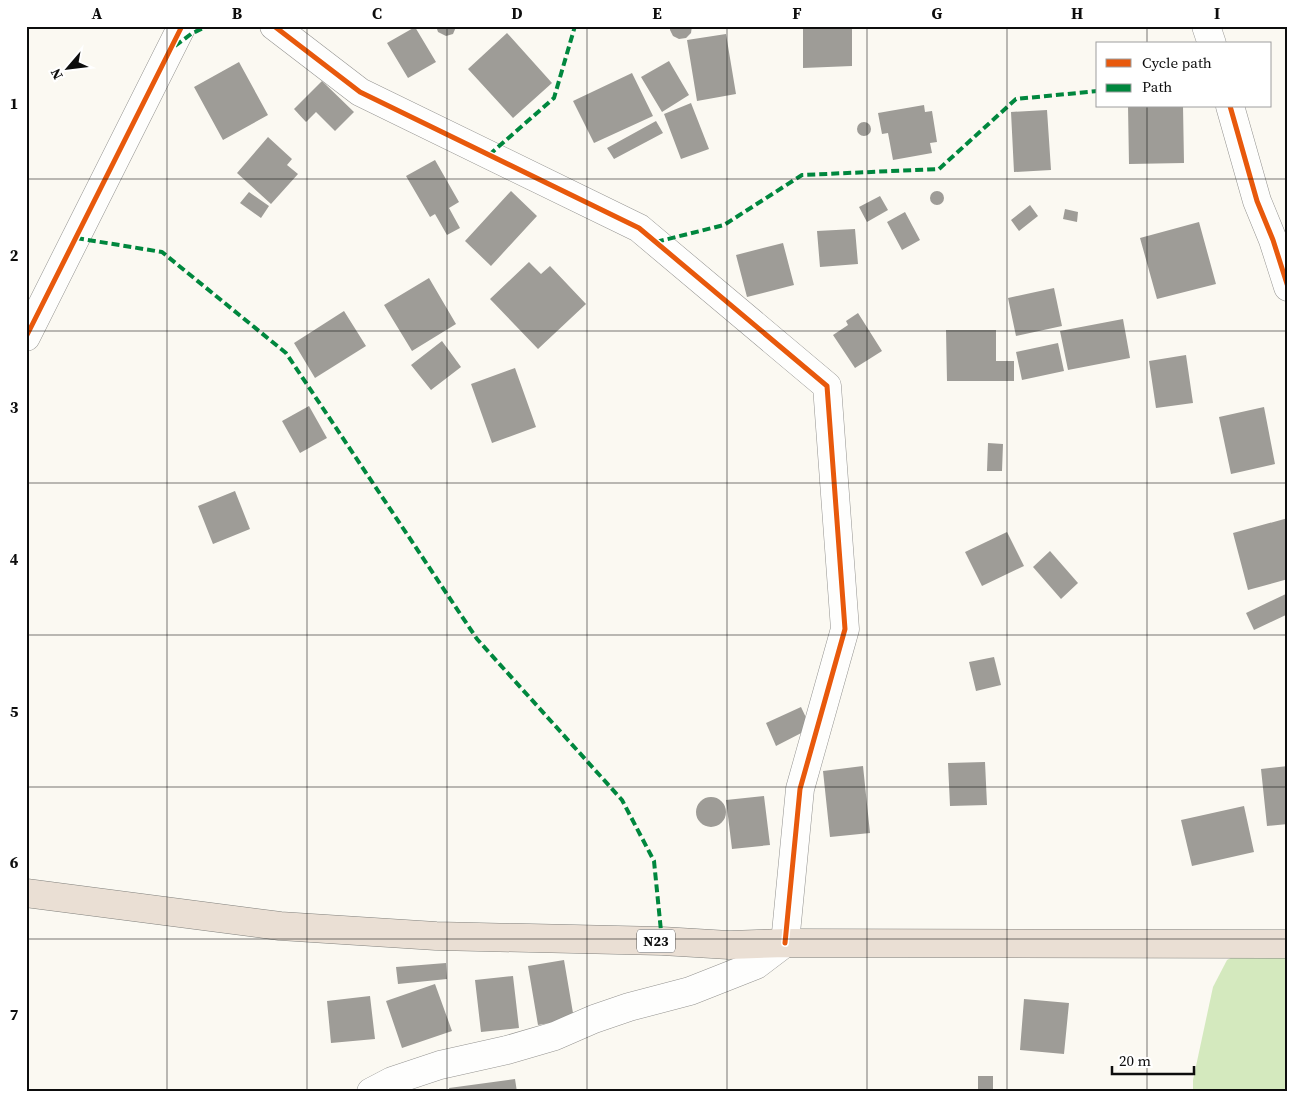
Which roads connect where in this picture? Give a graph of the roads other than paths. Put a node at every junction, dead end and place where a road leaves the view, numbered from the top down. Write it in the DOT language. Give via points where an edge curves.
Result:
graph roads {
  1 [pos="182,26"];
  2 [pos="274,26"];
  3 [pos="1206,26"];
  4 [pos="1211,42"];
  5 [pos="1231,108"];
  6 [pos="1280,250"];
  7 [pos="1288,287"];
  8 [pos="26,337"];
  9 [pos="26,893"];
  10 [pos="785,943"];
  11 [pos="1288,944"];
  12 [pos="371,1092"];
  1 -- 8 [label="street"];
  2 -- 10 [label="street" via="360,92 639,228 826,386 845,629 800,789"];
  3 -- 4 [label="street"];
  5 -- 6 [label="street" via="1257,201"];
  6 -- 7 [label="street"];
  9 -- 10 [label="highway, N23" via="280,926 339,930 729,945"];
  10 -- 11 [label="highway, N23"];
  10 -- 12 [label="street" via="756,965 690,991 603,1016 555,1036 440,1065 392,1081"];
}
